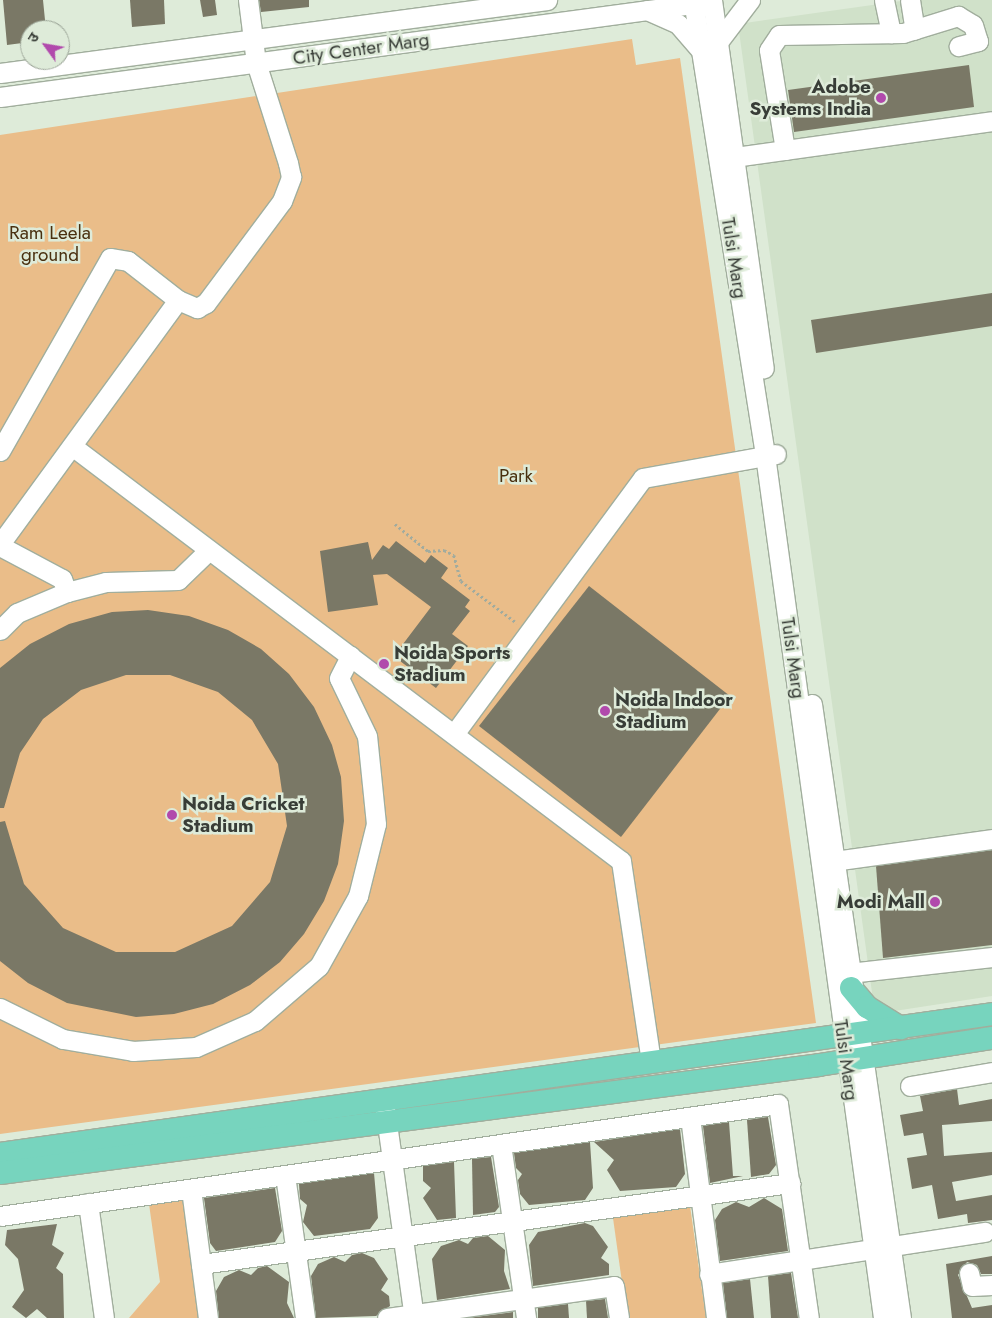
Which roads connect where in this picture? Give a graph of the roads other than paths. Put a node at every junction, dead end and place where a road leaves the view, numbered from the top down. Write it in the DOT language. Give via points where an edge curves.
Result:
graph roads {
  1 [pos="248,0"];
  2 [pos="547,0"];
  3 [pos="750,0"];
  4 [pos="884,0"];
  5 [pos="910,0"];
  6 [pos="707,1"];
  7 [pos="648,10"];
  8 [pos="915,30"];
  9 [pos="891,33"];
  10 [pos="253,40"];
  11 [pos="718,42"];
  12 [pos="960,46"];
  13 [pos="701,52"];
  14 [pos="256,63"];
  15 [pos="0,71"];
  16 [pos="2,97"];
  17 [pos="992,121"];
  18 [pos="785,150"];
  19 [pos="734,157"];
  20 [pos="178,300"];
  21 [pos="72,446"];
  22 [pos="0,451"];
  23 [pos="771,454"];
  24 [pos="0,545"];
  25 [pos="209,550"];
  26 [pos="67,592"];
  27 [pos="0,630"];
  28 [pos="350,656"];
  29 [pos="454,734"];
  30 [pos="992,839"];
  31 [pos="833,861"];
  32 [pos="992,957"];
  33 [pos="850,980"];
  34 [pos="0,1008"];
  35 [pos="992,1014"];
  36 [pos="900,1028"];
  37 [pos="850,1035"];
  38 [pos="992,1038"];
  39 [pos="854,1059"];
  40 [pos="651,1061"];
  41 [pos="992,1072"];
  42 [pos="910,1086"];
  43 [pos="386,1111"];
  44 [pos="690,1117"];
  45 [pos="501,1144"];
  46 [pos="0,1154"];
  47 [pos="392,1160"];
  48 [pos="0,1173"];
  49 [pos="285,1176"];
  50 [pos="790,1183"];
  51 [pos="190,1189"];
  52 [pos="700,1196"];
  53 [pos="88,1203"];
  54 [pos="0,1216"];
  55 [pos="512,1221"];
  56 [pos="985,1232"];
  57 [pos="403,1237"];
  58 [pos="882,1250"];
  59 [pos="296,1251"];
  60 [pos="801,1262"];
  61 [pos="201,1264"];
  62 [pos="969,1273"];
  63 [pos="709,1274"];
  64 [pos="992,1285"];
  65 [pos="523,1299"];
  66 [pos="414,1316"];
  67 [pos="104,1318"];
  68 [pos="208,1318"];
  69 [pos="305,1318"];
  70 [pos="387,1318"];
  71 [pos="526,1318"];
  72 [pos="619,1318"];
  73 [pos="716,1318"];
  74 [pos="809,1318"];
  75 [pos="883,1318"];
  76 [pos="901,1318"];
  1 -- 10 [label="street"];
  2 -- 10 [label="street, City Center Marg"];
  3 -- 11 [label="street"];
  4 -- 9 [label="street"];
  5 -- 8 [label="street"];
  6 -- 7 [label="street, City Center Marg"];
  6 -- 11 [label="street, Tulsi Marg"];
  6 -- 13 [label="street, Tulsi Marg"];
  7 -- 13 [label="street" via="678,24"];
  7 -- 14 [label="street, City Center Marg"];
  8 -- 9 [label="street"];
  8 -- 12 [label="street" via="958,16 973,25 978,41"];
  9 -- 18 [label="street" via="780,35 772,41 769,50"];
  10 -- 14 [label="street"];
  10 -- 15 [label="street, City Center Marg"];
  11 -- 19 [label="street, Tulsi Marg"];
  13 -- 23 [label="street, Tulsi Marg"];
  14 -- 16 [label="street, City Center Marg"];
  14 -- 20 [label="street" via="288,163 289,189 206,303 197,308"];
  15 -- 16 [label="street"];
  17 -- 18 [label="street"];
  18 -- 19 [label="street"];
  19 -- 23 [label="street, Tulsi Marg"];
  20 -- 21 [label="street"];
  20 -- 22 [label="street" via="128,261 110,258"];
  21 -- 24 [label="street"];
  21 -- 25 [label="street"];
  23 -- 29 [label="street" via="643,478"];
  23 -- 31 [label="street, Tulsi Marg"];
  23 -- 37 [label="street, Tulsi Marg"];
  24 -- 26 [label="street" via="62,579"];
  25 -- 26 [label="street" via="178,580 106,582"];
  25 -- 28 [label="street"];
  26 -- 27 [label="street" via="17,613"];
  28 -- 29 [label="street"];
  28 -- 34 [label="street" via="339,678 367,736 376,824 358,896 319,966 255,1021 196,1047 133,1051 63,1039"];
  29 -- 40 [label="street" via="621,861"];
  30 -- 31 [label="street"];
  31 -- 33 [label="street, Tulsi Marg"];
  32 -- 33 [label="street"];
  33 -- 36 [label="main road" via="867,1007"];
  33 -- 37 [label="street, Tulsi Marg"];
  35 -- 36 [label="main road"];
  36 -- 37 [label="main road"];
  37 -- 39 [label="street, Tulsi Marg"];
  37 -- 40 [label="main road"];
  38 -- 39 [label="main road"];
  39 -- 43 [label="main road"];
  39 -- 58 [label="street, Tulsi Marg"];
  40 -- 43 [label="main road"];
  41 -- 42 [label="street"];
  43 -- 46 [label="main road"];
  43 -- 47 [label="street"];
  43 -- 48 [label="main road"];
  44 -- 45 [label="street"];
  44 -- 50 [label="street" via="778,1104"];
  44 -- 52 [label="street"];
  45 -- 47 [label="street"];
  45 -- 55 [label="street"];
  47 -- 49 [label="street"];
  47 -- 57 [label="street"];
  49 -- 51 [label="street"];
  49 -- 59 [label="street"];
  50 -- 52 [label="street"];
  50 -- 60 [label="street"];
  51 -- 53 [label="street"];
  51 -- 61 [label="street"];
  52 -- 55 [label="street"];
  52 -- 63 [label="street"];
  53 -- 54 [label="street"];
  53 -- 67 [label="street"];
  55 -- 57 [label="street"];
  55 -- 65 [label="street"];
  56 -- 58 [label="street"];
  57 -- 59 [label="street"];
  57 -- 66 [label="street"];
  58 -- 60 [label="street"];
  58 -- 75 [label="street, Tulsi Marg"];
  58 -- 76 [label="street, Tulsi Marg"];
  59 -- 61 [label="street"];
  59 -- 69 [label="street"];
  60 -- 63 [label="street"];
  60 -- 74 [label="street"];
  61 -- 68 [label="street"];
  62 -- 64 [label="street" via="972,1286"];
  63 -- 73 [label="street"];
  65 -- 66 [label="street"];
  65 -- 71 [label="street"];
  65 -- 72 [label="street" via="614,1286"];
  66 -- 70 [label="street"];
}
